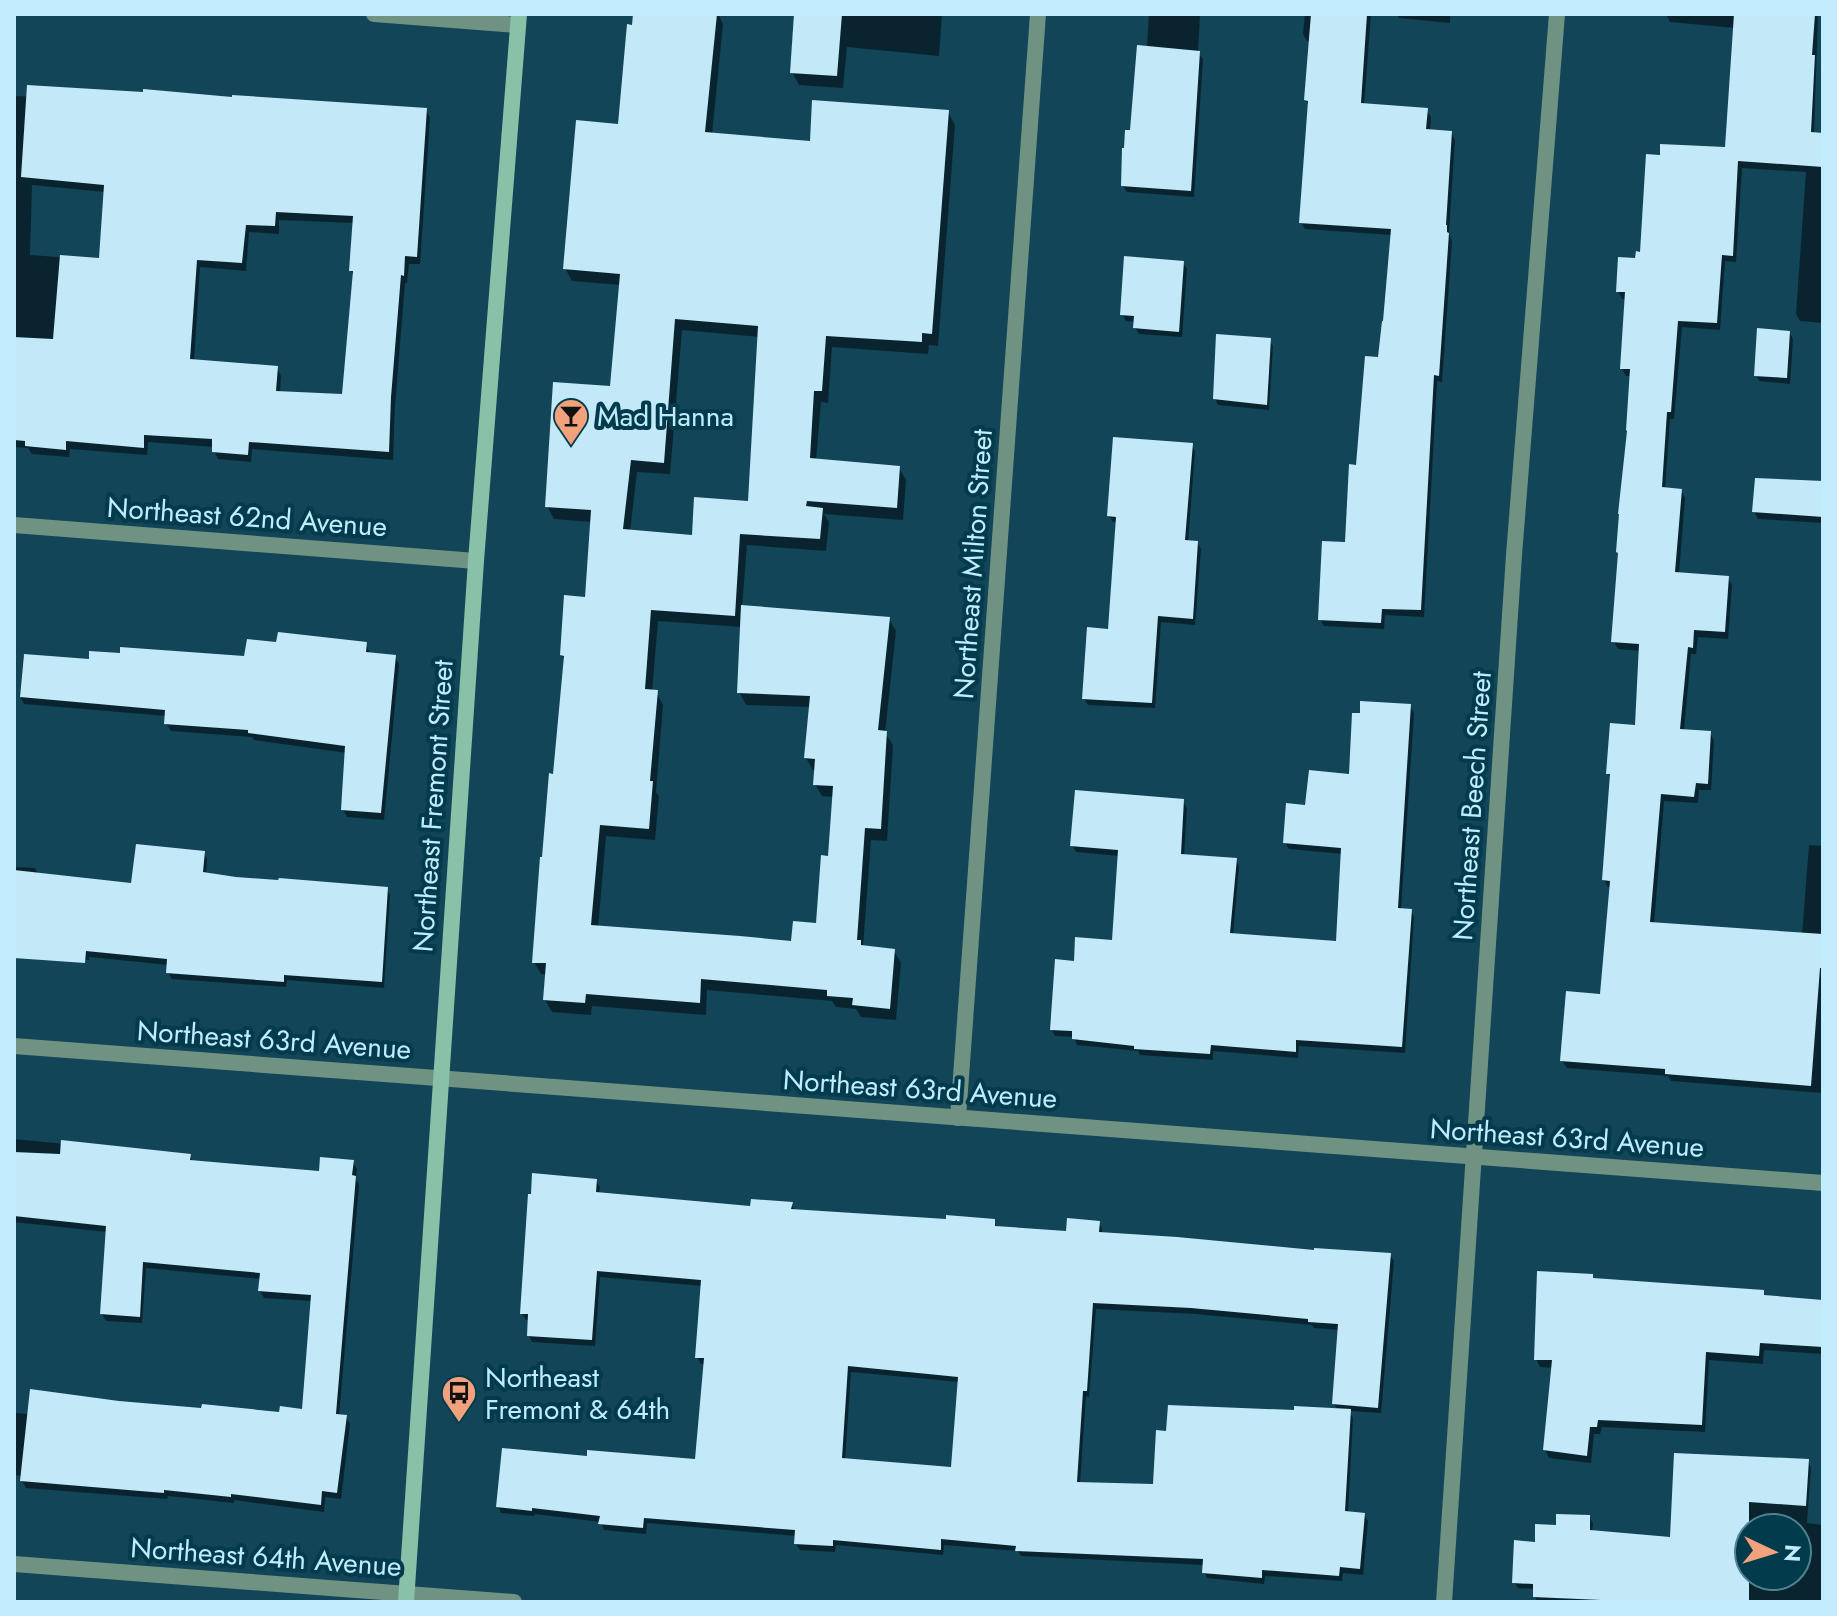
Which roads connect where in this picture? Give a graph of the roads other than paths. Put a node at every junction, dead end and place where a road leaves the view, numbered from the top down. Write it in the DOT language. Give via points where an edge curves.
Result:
graph roads {
  1 [pos="374,14"];
  2 [pos="1038,14"];
  3 [pos="1557,14"];
  4 [pos="518,20"];
  5 [pos="14,525"];
  6 [pos="476,561"];
  7 [pos="14,1046"];
  8 [pos="441,1079"];
  9 [pos="958,1118"];
  10 [pos="1474,1157"];
  11 [pos="1823,1183"];
  12 [pos="14,1564"];
  13 [pos="406,1598"];
  14 [pos="514,1602"];
  15 [pos="1444,1602"];
  1 -- 4 [label="street"];
  2 -- 9 [label="street, Northeast Milton Street"];
  3 -- 10 [label="street, Northeast Beech Street"];
  4 -- 6 [label="main road, Northeast Fremont Street"];
  5 -- 6 [label="street, Northeast 62nd Avenue"];
  6 -- 8 [label="main road, Northeast Fremont Street"];
  7 -- 8 [label="street, Northeast 63rd Avenue"];
  8 -- 9 [label="street, Northeast 63rd Avenue"];
  8 -- 13 [label="main road, Northeast Fremont Street"];
  9 -- 10 [label="street, Northeast 63rd Avenue"];
  10 -- 11 [label="street, Northeast 63rd Avenue"];
  10 -- 15 [label="street, Northeast Beech Street"];
  12 -- 13 [label="street, Northeast 64th Avenue"];
  13 -- 14 [label="street, Northeast 64th Avenue"];
}
